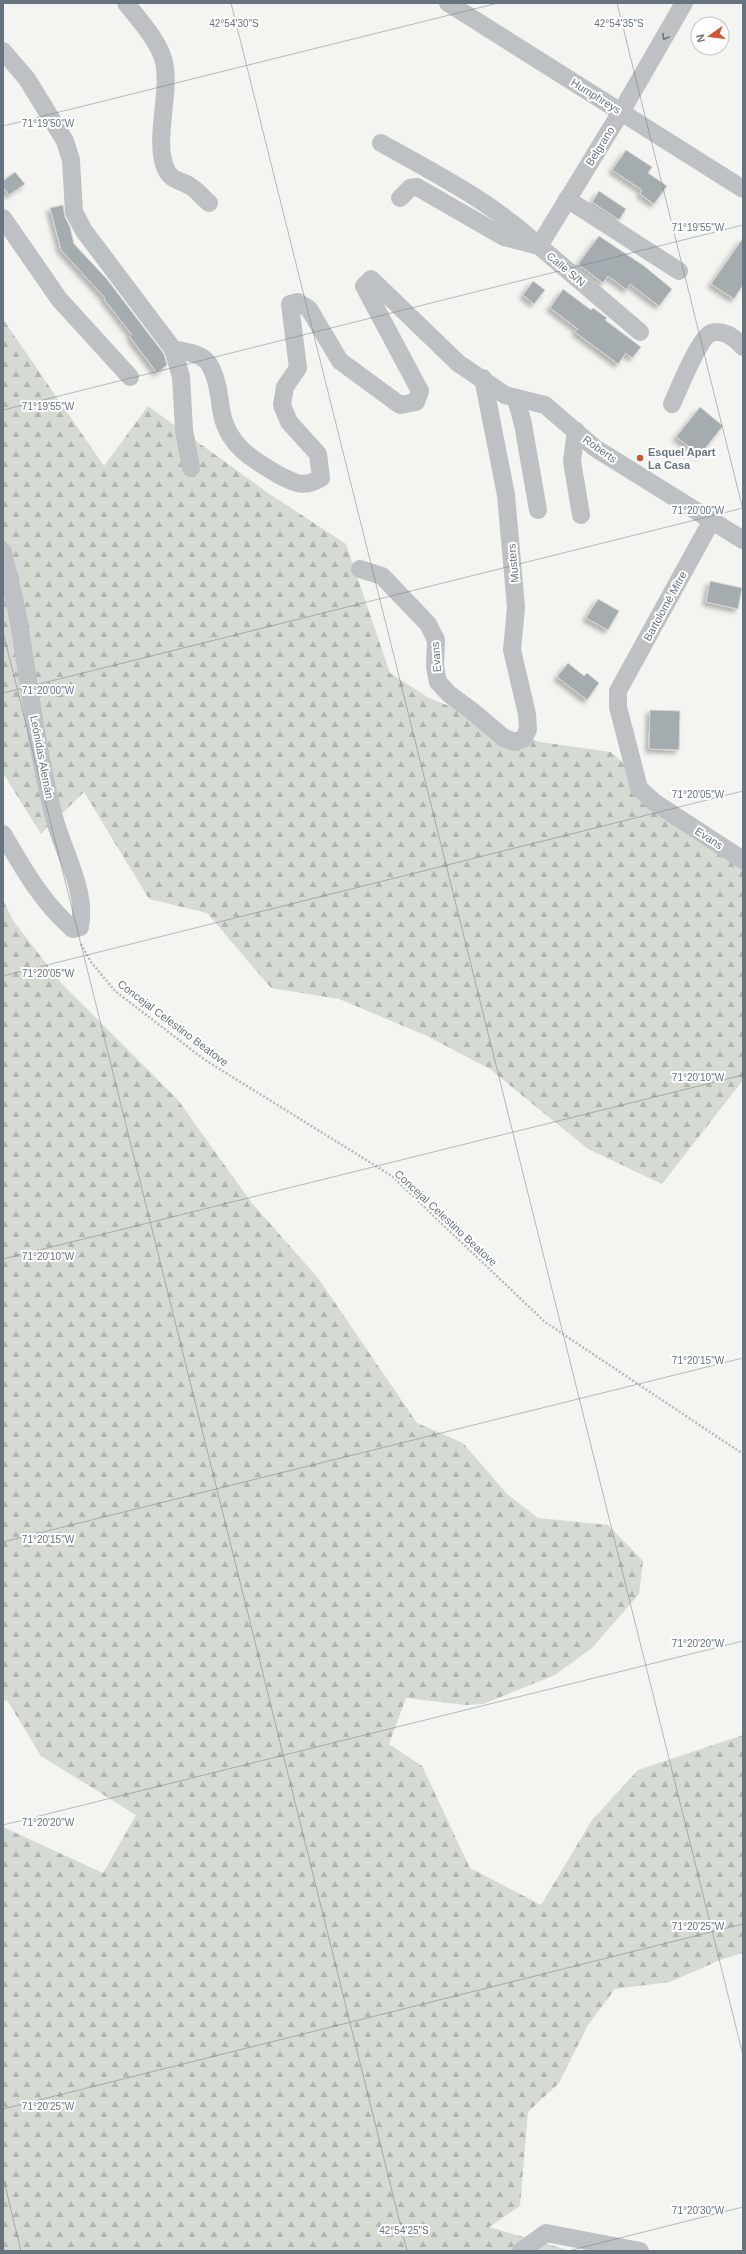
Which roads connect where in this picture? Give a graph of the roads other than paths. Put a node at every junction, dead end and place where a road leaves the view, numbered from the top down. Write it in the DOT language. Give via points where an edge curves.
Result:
graph roads {
  1 [pos="126,3"];
  2 [pos="448,3"];
  3 [pos="684,3"];
  4 [pos="3,51"];
  5 [pos="621,112"];
  6 [pos="381,143"];
  7 [pos="743,189"];
  8 [pos="400,198"];
  9 [pos="567,199"];
  10 [pos="208,203"];
  11 [pos="3,218"];
  12 [pos="539,246"];
  13 [pos="679,271"];
  14 [pos="640,332"];
  15 [pos="743,347"];
  16 [pos="173,349"];
  17 [pos="130,376"];
  18 [pos="482,378"];
  19 [pos="516,399"];
  20 [pos="672,404"];
  21 [pos="576,431"];
  22 [pos="192,468"];
  23 [pos="538,510"];
  24 [pos="581,515"];
  25 [pos="712,520"];
  26 [pos="743,540"];
  27 [pos="3,552"];
  28 [pos="360,568"];
  29 [pos="618,691"];
  30 [pos="515,742"];
  31 [pos="3,834"];
  32 [pos="743,860"];
  33 [pos="521,2251"];
  34 [pos="640,2251"];
  1 -- 10 [label="street" via="160,50 164,63 162,142 166,169 172,179 190,186"];
  2 -- 5 [label="street, Humphreys"];
  3 -- 5 [label="street, Belgrano, one-way"];
  4 -- 16 [label="street" via="27,79 65,141 71,160 74,212 84,231"];
  5 -- 7 [label="street, Humphreys"];
  5 -- 9 [label="street, Belgrano"];
  6 -- 12 [label="street" via="441,177 522,230"];
  8 -- 12 [label="street, Calle S/N" via="410,188 417,187 504,237"];
  9 -- 12 [label="street, Belgrano"];
  9 -- 13 [label="street"];
  11 -- 17 [label="street" via="59,299"];
  12 -- 14 [label="street, Calle S/N"];
  15 -- 20 [label="street" via="732,336 718,332 709,334 701,343"];
  16 -- 18 [label="street, Roberts" via="194,353 209,364 217,386 222,417 234,442 250,459 294,483 311,484 321,478 318,454 289,422 282,405 285,387 298,368 290,304 298,302 309,309 340,361 400,405 416,402 420,390 364,286 371,279 458,363"];
  16 -- 22 [label="street" via="181,377 184,430"];
  18 -- 19 [label="street, Roberts" via="505,395"];
  18 -- 30 [label="street, Musters" via="506,495 516,600 512,650 527,714 528,730 523,739"];
  19 -- 21 [label="street, Roberts" via="545,405"];
  19 -- 23 [label="street" via="523,424"];
  21 -- 24 [label="street" via="572,461"];
  21 -- 25 [label="street, Roberts" via="595,448"];
  25 -- 26 [label="street, Roberts"];
  25 -- 29 [label="street, Bartolomé Mitre"];
  27 -- 31 [label="street, Leónidas Alemán" via="20,627 37,741 51,802 83,913 80,927 73,928 62,919 40,891"];
  28 -- 30 [label="street, Evans" via="382,576 428,624 436,640 435,667 438,682 449,694 504,738"];
  29 -- 32 [label="street, Evans" via="618,707 639,788 654,802"];
  33 -- 34 [label="street" via="546,2233"];
}
